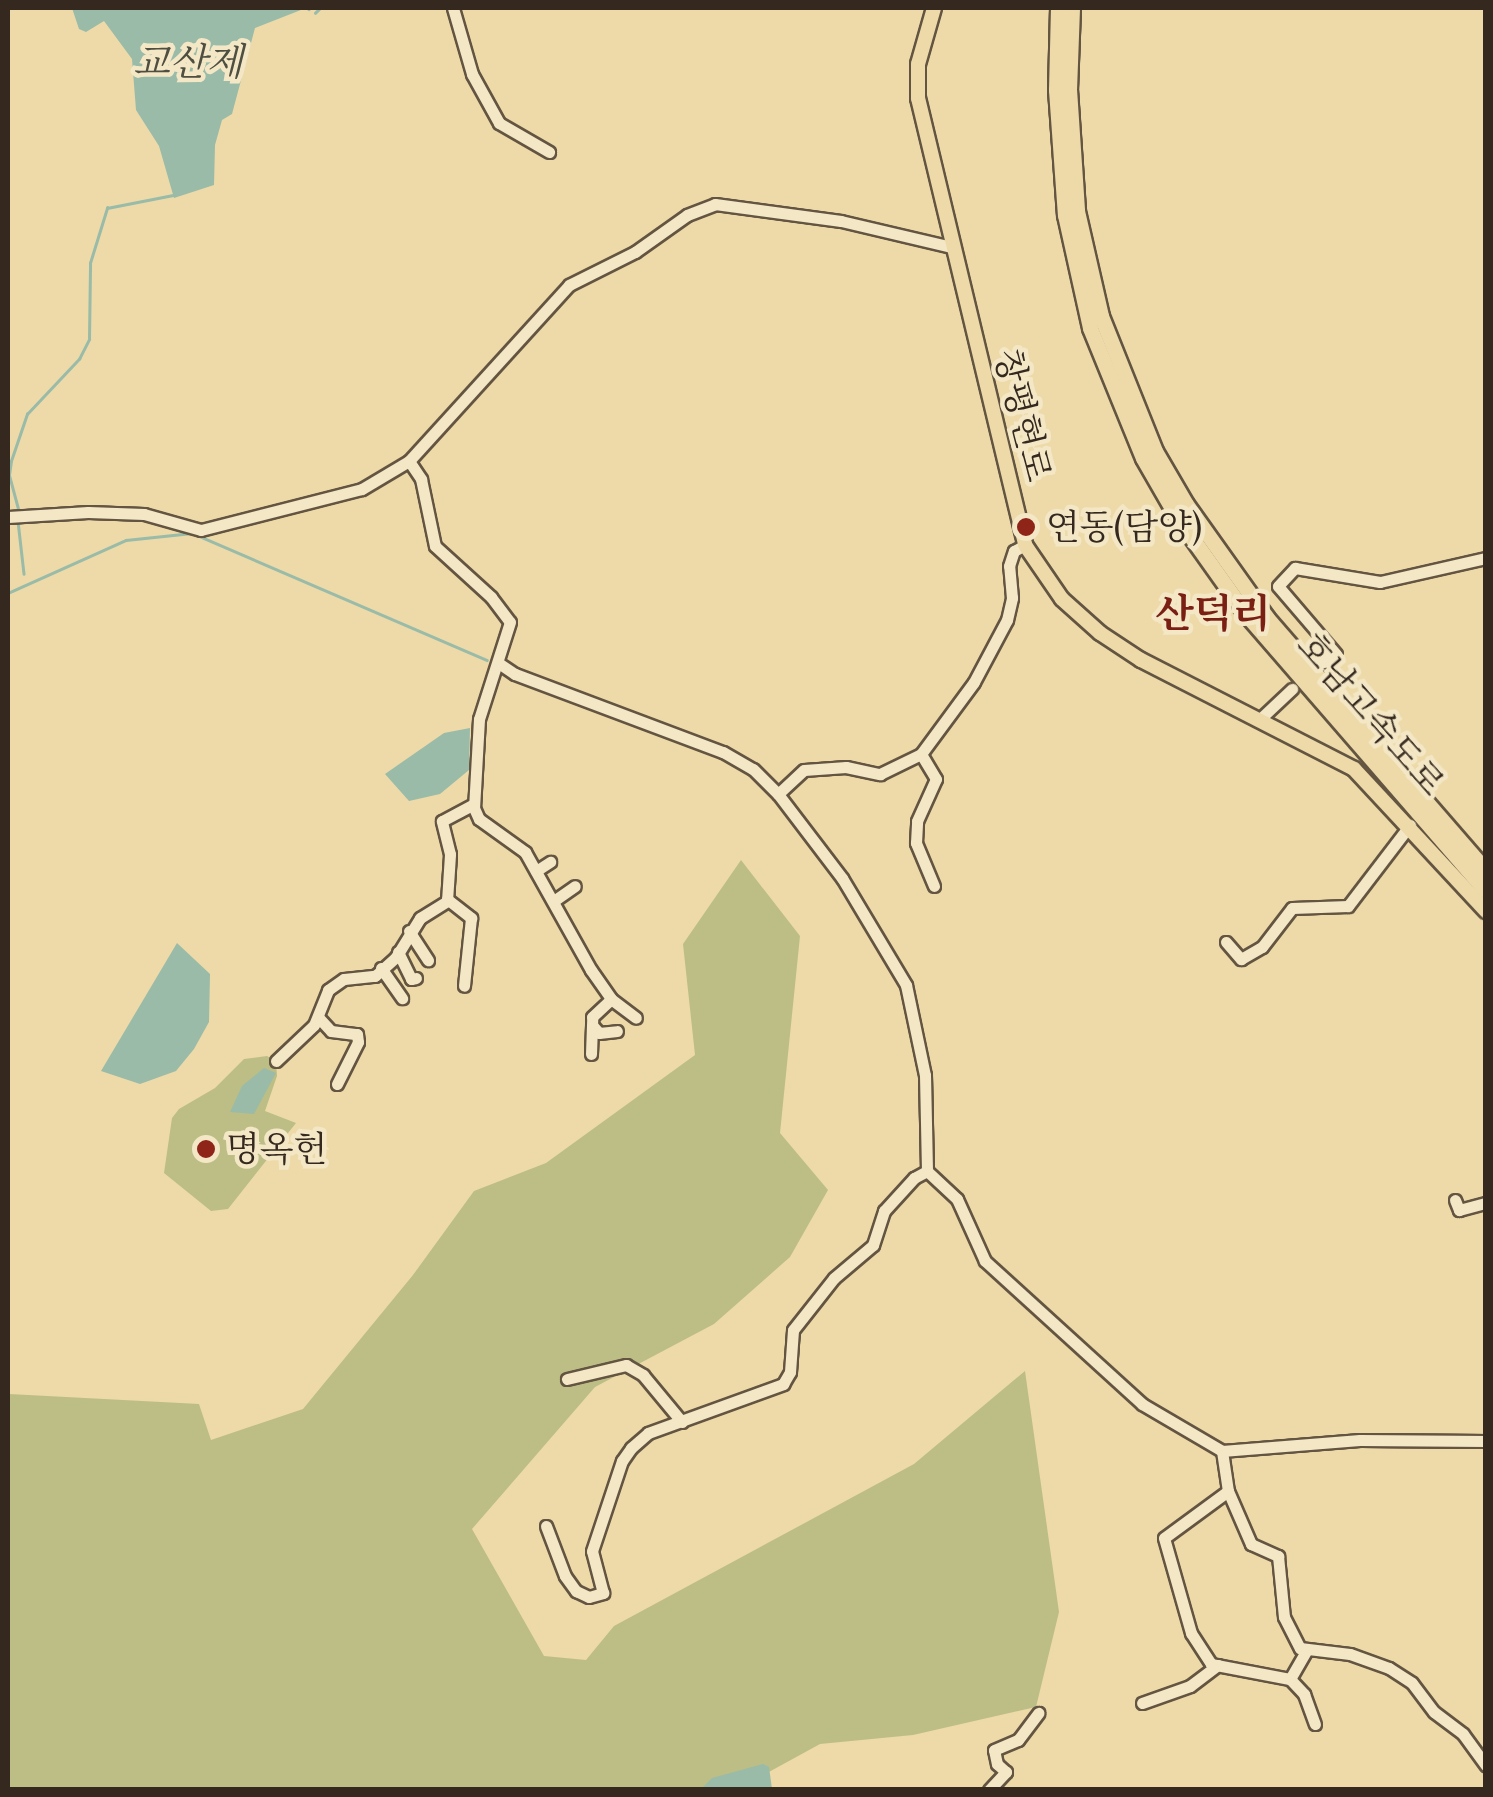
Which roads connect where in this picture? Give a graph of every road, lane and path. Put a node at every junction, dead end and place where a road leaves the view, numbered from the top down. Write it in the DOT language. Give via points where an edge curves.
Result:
graph roads {
  1 [pos="454,8"];
  2 [pos="934,8"];
  3 [pos="1058,8"];
  4 [pos="1072,8"];
  5 [pos="549,152"];
  6 [pos="952,247"];
  7 [pos="409,461"];
  8 [pos="8,517"];
  9 [pos="1025,544"];
  10 [pos="1486,558"];
  11 [pos="1324,662"];
  12 [pos="500,664"];
  13 [pos="1292,689"];
  14 [pos="1260,719"];
  15 [pos="921,754"];
  16 [pos="778,794"];
  17 [pos="474,804"];
  18 [pos="1410,825"];
  19 [pos="550,862"];
  20 [pos="536,871"];
  21 [pos="1486,871"];
  22 [pos="575,886"];
  23 [pos="934,886"];
  24 [pos="1486,891"];
  25 [pos="447,899"];
  26 [pos="555,900"];
  27 [pos="1486,912"];
  28 [pos="408,931"];
  29 [pos="1226,942"];
  30 [pos="398,952"];
  31 [pos="428,960"];
  32 [pos="381,968"];
  33 [pos="416,978"];
  34 [pos="464,986"];
  35 [pos="402,998"];
  36 [pos="611,999"];
  37 [pos="318,1017"];
  38 [pos="636,1018"];
  39 [pos="592,1026"];
  40 [pos="617,1030"];
  41 [pos="591,1054"];
  42 [pos="276,1061"];
  43 [pos="337,1084"];
  44 [pos="927,1171"];
  45 [pos="1456,1200"];
  46 [pos="1486,1203"];
  47 [pos="567,1378"];
  48 [pos="682,1422"];
  49 [pos="1486,1441"];
  50 [pos="1222,1451"];
  51 [pos="1228,1491"];
  52 [pos="546,1526"];
  53 [pos="1306,1651"];
  54 [pos="1218,1665"];
  55 [pos="1290,1679"];
  56 [pos="1142,1703"];
  57 [pos="1038,1713"];
  58 [pos="1315,1724"];
  59 [pos="1486,1766"];
  60 [pos="989,1790"];
  1 -- 5 [label="street" via="472,74 499,122"];
  2 -- 6 [label="main road, 창평현로" via="918,64 918,98"];
  3 -- 24 [label="highway, 호남고속도로" via="1065,215 1090,328 1143,458 1246,614"];
  4 -- 21 [label="highway, 호남고속도로" via="1077,212 1101,316 1156,451 1267,618"];
  6 -- 7 [label="street" via="756,207 701,209 569,285"];
  6 -- 9 [label="main road, 창평현로"];
  7 -- 8 [label="street" via="362,489 201,530 144,514"];
  7 -- 12 [label="street" via="421,480 434,546 510,622"];
  9 -- 14 [label="main road, 창평현로" via="1062,599 1100,633"];
  9 -- 15 [label="street" via="1009,566 1008,620 974,682"];
  10 -- 11 [label="street" via="1380,582 1295,568 1278,586 1336,654"];
  12 -- 16 [label="street" via="723,752"];
  12 -- 17 [label="street" via="479,719"];
  13 -- 14 [label="street"];
  14 -- 18 [label="main road, 창평현로" via="1354,769"];
  15 -- 16 [label="street" via="880,774 846,767 804,770"];
  15 -- 23 [label="street" via="936,778 916,843"];
  16 -- 44 [label="street" via="842,878 906,985 926,1074"];
  17 -- 20 [label="street" via="478,818 525,852"];
  17 -- 25 [label="street" via="442,821 450,854"];
  18 -- 27 [label="main road, 창평현로"];
  18 -- 29 [label="street" via="1348,906 1292,908 1262,947 1241,959"];
  19 -- 20 [label="street"];
  20 -- 26 [label="street"];
  22 -- 26 [label="street"];
  25 -- 28 [label="street"];
  25 -- 34 [label="street" via="471,918"];
  26 -- 36 [label="street"];
  28 -- 30 [label="street"];
  28 -- 31 [label="street"];
  30 -- 32 [label="street"];
  30 -- 33 [label="street"];
  32 -- 35 [label="street"];
  32 -- 37 [label="street" via="375,976 336,983"];
  36 -- 38 [label="street"];
  36 -- 39 [label="street"];
  37 -- 42 [label="street"];
  37 -- 43 [label="street" via="331,1031 357,1034"];
  39 -- 40 [label="street" via="599,1033"];
  39 -- 41 [label="street"];
  44 -- 48 [label="street" via="884,1211 873,1245 834,1278 793,1330 783,1384"];
  44 -- 50 [label="street" via="958,1199 985,1260 1013,1290 1142,1404"];
  45 -- 46 [label="street" via="1459,1210"];
  47 -- 48 [label="street" via="626,1365 643,1375"];
  48 -- 52 [label="street" via="648,1433 622,1461 592,1551 603,1593 589,1597 576,1591"];
  49 -- 50 [label="street" via="1360,1440"];
  50 -- 51 [label="street"];
  51 -- 53 [label="street" via="1252,1544 1278,1556 1284,1617"];
  51 -- 54 [label="street" via="1164,1538 1191,1633"];
  53 -- 55 [label="street"];
  53 -- 59 [label="street" via="1350,1654 1389,1668 1412,1683"];
  54 -- 55 [label="street"];
  54 -- 56 [label="street" via="1190,1686"];
  55 -- 58 [label="street"];
  57 -- 60 [label="street" via="1018,1740 994,1750 1006,1772"];
}
